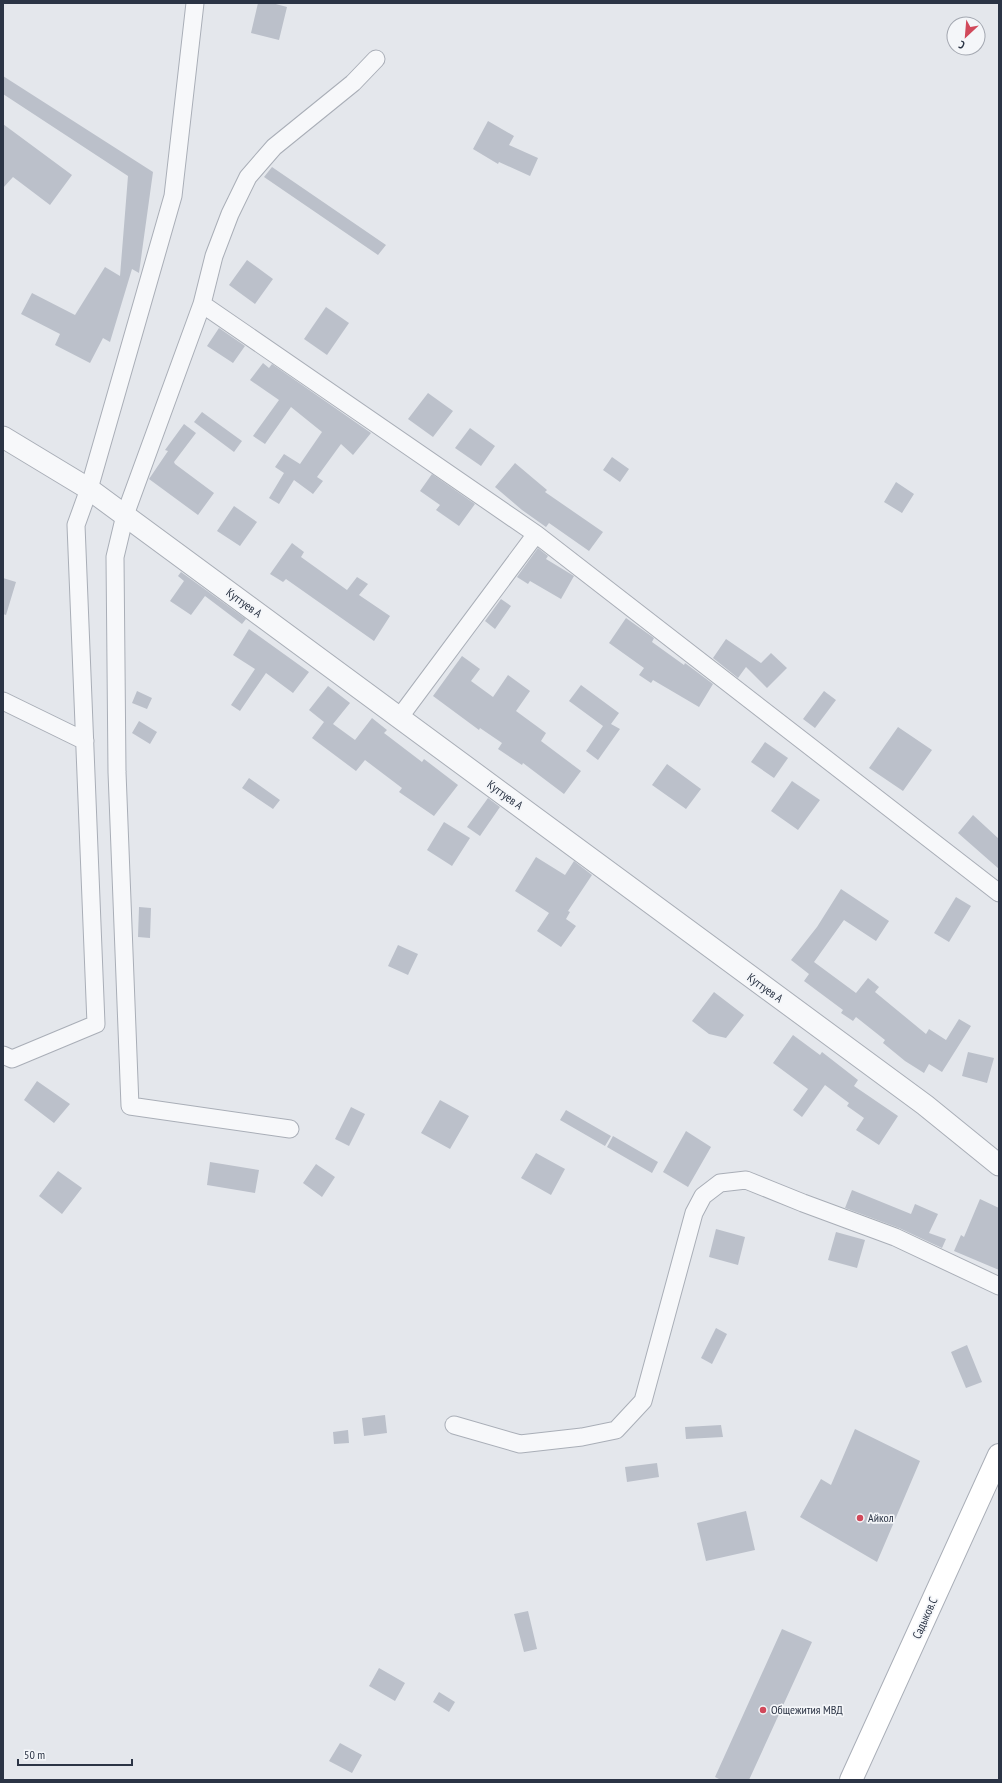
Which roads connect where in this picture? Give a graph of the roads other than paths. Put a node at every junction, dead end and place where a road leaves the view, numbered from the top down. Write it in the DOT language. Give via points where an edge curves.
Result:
graph roads {
  1 [pos="195,3"];
  2 [pos="376,59"];
  3 [pos="202,304"];
  4 [pos="3,437"];
  5 [pos="89,489"];
  6 [pos="125,515"];
  7 [pos="536,534"];
  8 [pos="3,701"];
  9 [pos="399,718"];
  10 [pos="85,742"];
  11 [pos="999,893"];
  12 [pos="6,1062"];
  13 [pos="290,1129"];
  14 [pos="999,1164"];
  15 [pos="999,1286"];
  16 [pos="454,1424"];
  17 [pos="999,1455"];
  18 [pos="851,1780"];
  1 -- 5 [label="street" via="173,196"];
  2 -- 3 [label="street" via="353,83 274,147 248,177 217,249"];
  3 -- 6 [label="street"];
  3 -- 7 [label="street"];
  4 -- 5 [label="street, Куттуев А"];
  5 -- 6 [label="street, Куттуев А"];
  5 -- 10 [label="street" via="76,525"];
  6 -- 9 [label="street, Куттуев А"];
  6 -- 13 [label="street" via="115,557 117,772 130,1106"];
  7 -- 9 [label="street"];
  7 -- 11 [label="street"];
  8 -- 10 [label="street"];
  9 -- 14 [label="street, Куттуев А" via="918,1100"];
  10 -- 12 [label="street" via="96,1024"];
  15 -- 16 [label="street" via="895,1237 803,1204 746,1180 720,1183 703,1196 694,1213 643,1401 616,1430 582,1437 520,1444"];
  17 -- 18 [label="main road, Садыков.С"];
}
